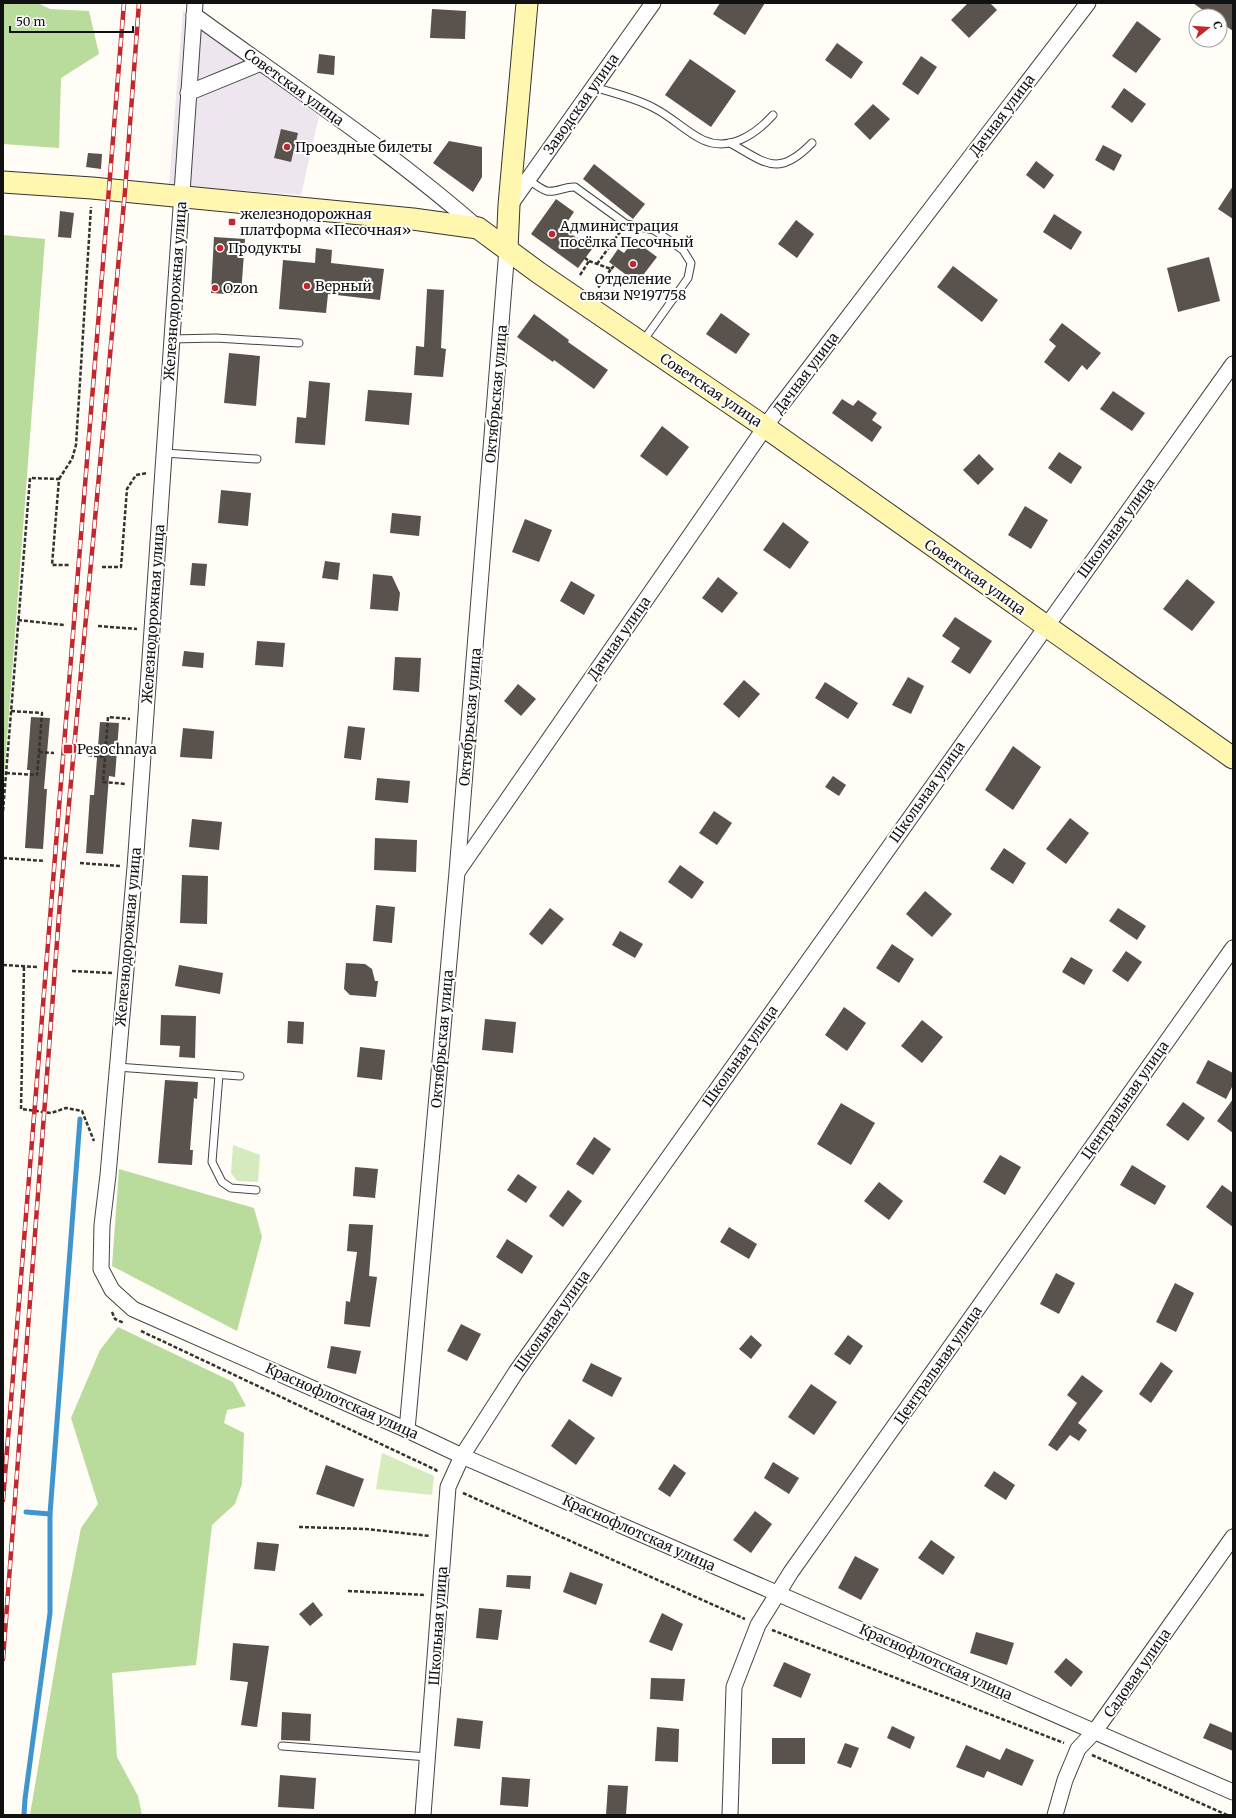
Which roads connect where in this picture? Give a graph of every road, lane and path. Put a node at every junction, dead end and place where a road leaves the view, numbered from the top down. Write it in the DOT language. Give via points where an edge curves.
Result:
graph roads {
  1 [pos="527,3"];
  2 [pos="653,3"];
  3 [pos="1088,3"];
  4 [pos="194,9"];
  5 [pos="261,63"];
  6 [pos="593,87"];
  7 [pos="188,93"];
  8 [pos="774,115"];
  9 [pos="730,143"];
  10 [pos="812,143"];
  11 [pos="528,179"];
  12 [pos="3,182"];
  13 [pos="181,198"];
  14 [pos="509,205"];
  15 [pos="91,207"];
  16 [pos="626,224"];
  17 [pos="478,228"];
  18 [pos="508,250"];
  19 [pos="585,258"];
  20 [pos="589,261"];
  21 [pos="597,264"];
  22 [pos="614,266"];
  23 [pos="611,269"];
  24 [pos="580,275"];
  25 [pos="598,288"];
  26 [pos="172,338"];
  27 [pos="641,343"];
  28 [pos="299,344"];
  29 [pos="1233,364"];
  30 [pos="765,427"];
  31 [pos="164,452"];
  32 [pos="257,459"];
  33 [pos="163,469"];
  34 [pos="59,479"];
  35 [pos="69,565"];
  36 [pos="102,567"];
  37 [pos="18,620"];
  38 [pos="64,625"];
  39 [pos="98,626"];
  40 [pos="1045,627"];
  41 [pos="152,630"];
  42 [pos="11,711"];
  43 [pos="145,720"];
  44 [pos="39,752"];
  45 [pos="54,753"];
  46 [pos="88,755"];
  47 [pos="105,757"];
  48 [pos="1233,758"];
  49 [pos="6,773"];
  50 [pos="140,785"];
  51 [pos="3,812"];
  52 [pos="3,858"];
  53 [pos="45,861"];
  54 [pos="80,863"];
  55 [pos="135,867"];
  56 [pos="457,872"];
  57 [pos="1233,948"];
  58 [pos="3,965"];
  59 [pos="24,967"];
  60 [pos="37,967"];
  61 [pos="72,971"];
  62 [pos="125,974"];
  63 [pos="117,1067"];
  64 [pos="219,1075"];
  65 [pos="240,1076"];
  66 [pos="97,1147"];
  67 [pos="256,1190"];
  68 [pos="102,1225"];
  69 [pos="112,1290"];
  70 [pos="130,1326"];
  71 [pos="137,1329"];
  72 [pos="407,1430"];
  73 [pos="462,1456"];
  74 [pos="448,1486"];
  75 [pos="299,1527"];
  76 [pos="1233,1537"];
  77 [pos="444,1538"];
  78 [pos="348,1591"];
  79 [pos="777,1593"];
  80 [pos="440,1596"];
  81 [pos="758,1625"];
  82 [pos="1095,1732"];
  83 [pos="282,1746"];
  84 [pos="1078,1749"];
  85 [pos="428,1757"];
  86 [pos="1233,1792"];
  87 [pos="423,1815"];
  88 [pos="730,1815"];
  89 [pos="1055,1815"];
  90 [pos="1227,1815"];
  1 -- 14 [label="main road, Октябрьская улица"];
  2 -- 6 [label="street, Заводская улица"];
  3 -- 30 [label="street, Дачная улица"];
  4 -- 5 [label="street, Советская улица"];
  4 -- 7 [label="street, Железнодорожная улица"];
  5 -- 7 [label="street"];
  5 -- 17 [label="street, Советская улица" via="447,201"];
  6 -- 9 [label="lane" via="626,96 655,108 703,140 716,144"];
  6 -- 11 [label="street, Заводская улица"];
  7 -- 13 [label="street, Железнодорожная улица"];
  8 -- 9 [label="lane" via="760,129"];
  9 -- 10 [label="lane" via="767,164 778,165 790,161"];
  11 -- 14 [label="street, Заводская улица"];
  11 -- 16 [label="lane" via="545,191 575,187"];
  12 -- 13 [label="main road"];
  13 -- 17 [label="main road" via="413,219"];
  13 -- 26 [label="street, Железнодорожная улица"];
  14 -- 18 [label="main road, Октябрьская улица"];
  15 -- 34 [label="path" via="76,446 72,459"];
  16 -- 21 [label="path"];
  16 -- 27 [label="lane" via="654,230 683,250 691,263 688,278"];
  17 -- 18 [label="main road, Советская улица"];
  18 -- 27 [label="main road, Советская улица"];
  18 -- 56 [label="street, Октябрьская улица"];
  19 -- 20 [label="path"];
  20 -- 21 [label="path"];
  20 -- 24 [label="path"];
  21 -- 23 [label="path"];
  22 -- 23 [label="path"];
  23 -- 25 [label="path"];
  26 -- 28 [label="lane" via="216,338"];
  26 -- 31 [label="street, Железнодорожная улица"];
  27 -- 30 [label="main road, Советская улица"];
  29 -- 40 [label="street, Школьная улица"];
  30 -- 40 [label="main road, Советская улица"];
  30 -- 56 [label="street, Дачная улица"];
  31 -- 32 [label="lane"];
  31 -- 33 [label="street, Железнодорожная улица"];
  33 -- 36 [label="path" via="136,475 130,484 127,489 121,567"];
  33 -- 41 [label="street, Железнодорожная улица"];
  34 -- 35 [label="path" via="52,565"];
  34 -- 37 [label="path" via="30,478"];
  37 -- 38 [label="path"];
  37 -- 42 [label="path"];
  39 -- 41 [label="path"];
  40 -- 48 [label="main road, Советская улица"];
  40 -- 73 [label="street, Школьная улица" via="516,1372"];
  41 -- 43 [label="street, Железнодорожная улица"];
  42 -- 44 [label="path" via="42,713"];
  42 -- 49 [label="path"];
  43 -- 47 [label="path" via="108,717"];
  43 -- 50 [label="street, Железнодорожная улица"];
  44 -- 45 [label="path"];
  44 -- 49 [label="path" via="38,775"];
  46 -- 47 [label="path"];
  47 -- 50 [label="path" via="103,782"];
  49 -- 51 [label="path"];
  50 -- 55 [label="street, Железнодорожная улица"];
  52 -- 53 [label="path"];
  54 -- 55 [label="path"];
  55 -- 62 [label="street, Железнодорожная улица"];
  56 -- 72 [label="street, Октябрьская улица"];
  57 -- 79 [label="street, Центральная улица"];
  58 -- 59 [label="path"];
  59 -- 60 [label="path"];
  59 -- 66 [label="path" via="21,1109 51,1113 66,1108 82,1110"];
  61 -- 62 [label="path"];
  62 -- 63 [label="street, Железнодорожная улица"];
  63 -- 64 [label="lane"];
  63 -- 68 [label="street, Железнодорожная улица"];
  64 -- 65 [label="lane"];
  64 -- 67 [label="lane" via="212,1162 222,1182 231,1188"];
  68 -- 69 [label="street, Краснофлотская улица" via="101,1269"];
  69 -- 70 [label="path" via="110,1307 115,1319"];
  69 -- 72 [label="street, Краснофлотская улица" via="133,1309"];
  71 -- 74 [label="path" via="436,1470"];
  72 -- 73 [label="street, Краснофлотская улица"];
  73 -- 74 [label="street, Школьная улица"];
  73 -- 79 [label="street, Краснофлотская улица"];
  74 -- 77 [label="street, Школьная улица"];
  74 -- 81 [label="path"];
  75 -- 77 [label="path" via="366,1529"];
  76 -- 82 [label="street, Садовая улица"];
  77 -- 80 [label="street, Школьная улица"];
  78 -- 80 [label="path"];
  79 -- 81 [label="street, Центральная улица"];
  79 -- 82 [label="street, Краснофлотская улица"];
  80 -- 85 [label="street, Школьная улица"];
  81 -- 84 [label="path"];
  81 -- 88 [label="street, Центральная улица" via="734,1687"];
  82 -- 84 [label="street, Садовая улица"];
  82 -- 86 [label="street, Краснофлотская улица"];
  83 -- 85 [label="lane"];
  84 -- 89 [label="street, Садовая улица" via="1065,1780"];
  84 -- 90 [label="path"];
  85 -- 87 [label="street, Школьная улица"];
}
